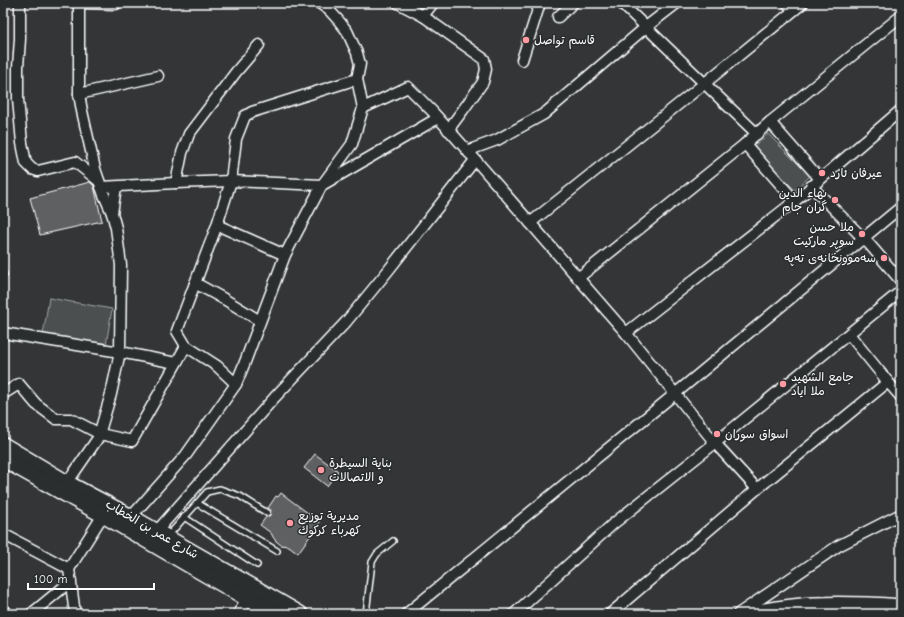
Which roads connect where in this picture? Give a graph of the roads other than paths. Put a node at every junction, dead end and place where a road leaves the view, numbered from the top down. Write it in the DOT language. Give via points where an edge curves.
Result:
graph roads {
  1 [pos="20,3"];
  2 [pos="78,3"];
  3 [pos="319,3"];
  4 [pos="398,3"];
  5 [pos="433,3"];
  6 [pos="540,3"];
  7 [pos="573,3"];
  8 [pos="621,3"];
  9 [pos="677,3"];
  10 [pos="803,3"];
  11 [pos="116,4"];
  12 [pos="791,7"];
  13 [pos="423,16"];
  14 [pos="901,16"];
  15 [pos="558,17"];
  16 [pos="646,27"];
  17 [pos="259,45"];
  18 [pos="522,60"];
  19 [pos="158,76"];
  20 [pos="357,79"];
  21 [pos="705,83"];
  22 [pos="79,94"];
  23 [pos="363,108"];
  24 [pos="901,110"];
  25 [pos="438,118"];
  26 [pos="770,122"];
  27 [pos="448,130"];
  28 [pos="757,134"];
  29 [pos="745,144"];
  30 [pos="472,156"];
  31 [pos="93,157"];
  32 [pos="75,162"];
  33 [pos="820,178"];
  34 [pos="231,181"];
  35 [pos="176,183"];
  36 [pos="100,184"];
  37 [pos="322,185"];
  38 [pos="116,186"];
  39 [pos="811,186"];
  40 [pos="795,200"];
  41 [pos="901,207"];
  42 [pos="112,213"];
  43 [pos="530,222"];
  44 [pos="217,225"];
  45 [pos="863,238"];
  46 [pos="285,256"];
  47 [pos="578,278"];
  48 [pos="901,281"];
  49 [pos="195,283"];
  50 [pos="901,291"];
  51 [pos="260,321"];
  52 [pos="626,333"];
  53 [pos="3,334"];
  54 [pos="849,334"];
  55 [pos="186,346"];
  56 [pos="120,352"];
  57 [pos="176,363"];
  58 [pos="888,382"];
  59 [pos="236,384"];
  60 [pos="676,393"];
  61 [pos="3,394"];
  62 [pos="901,397"];
  63 [pos="100,434"];
  64 [pos="715,442"];
  65 [pos="3,446"];
  66 [pos="3,459"];
  67 [pos="67,483"];
  68 [pos="757,489"];
  69 [pos="197,503"];
  70 [pos="267,513"];
  71 [pos="901,514"];
  72 [pos="103,515"];
  73 [pos="131,516"];
  74 [pos="184,517"];
  75 [pos="3,534"];
  76 [pos="161,534"];
  77 [pos="393,541"];
  78 [pos="276,552"];
  79 [pos="257,565"];
  80 [pos="69,569"];
  81 [pos="71,581"];
  82 [pos="247,598"];
  83 [pos="901,607"];
  84 [pos="3,610"];
  85 [pos="8,614"];
  86 [pos="31,614"];
  87 [pos="76,614"];
  88 [pos="238,614"];
  89 [pos="274,614"];
  90 [pos="300,614"];
  91 [pos="366,614"];
  92 [pos="406,614"];
  93 [pos="514,614"];
  94 [pos="610,614"];
  95 [pos="738,614"];
  96 [pos="747,614"];
  97 [pos="802,614"];
  98 [pos="900,614"];
  1 -- 32 [label="street" via="18,99 26,163 38,171"];
  2 -- 11 [label="street"];
  2 -- 22 [label="street"];
  3 -- 20 [label="street" via="339,21 358,53 360,64"];
  4 -- 13 [label="street"];
  5 -- 13 [label="street"];
  6 -- 18 [label="street"];
  7 -- 15 [label="street"];
  8 -- 16 [label="street"];
  9 -- 16 [label="street"];
  10 -- 12 [label="street"];
  12 -- 21 [label="street"];
  13 -- 27 [label="street" via="484,59 486,69 483,82"];
  14 -- 26 [label="street"];
  16 -- 21 [label="street"];
  16 -- 30 [label="street" via="544,114 497,140 475,148"];
  17 -- 35 [label="street" via="189,134"];
  19 -- 22 [label="street"];
  20 -- 23 [label="street"];
  20 -- 34 [label="street" via="245,116 236,139"];
  21 -- 28 [label="street"];
  21 -- 43 [label="street"];
  22 -- 31 [label="street"];
  23 -- 25 [label="street" via="408,87"];
  23 -- 37 [label="street" via="352,144"];
  24 -- 33 [label="street"];
  25 -- 27 [label="street"];
  25 -- 37 [label="street"];
  26 -- 28 [label="street"];
  26 -- 33 [label="street"];
  27 -- 30 [label="street"];
  28 -- 29 [label="street"];
  29 -- 40 [label="street"];
  29 -- 47 [label="street"];
  30 -- 43 [label="street"];
  30 -- 76 [label="street" via="387,272 346,322 275,397"];
  31 -- 32 [label="street"];
  31 -- 36 [label="street"];
  32 -- 36 [label="street"];
  33 -- 39 [label="street"];
  34 -- 35 [label="street"];
  34 -- 37 [label="street"];
  34 -- 44 [label="street"];
  35 -- 38 [label="street"];
  36 -- 38 [label="street"];
  36 -- 42 [label="street"];
  37 -- 46 [label="street"];
  38 -- 42 [label="street"];
  39 -- 40 [label="street"];
  39 -- 45 [label="street"];
  40 -- 52 [label="street"];
  41 -- 45 [label="street"];
  42 -- 56 [label="street" via="121,264"];
  43 -- 47 [label="street"];
  44 -- 46 [label="street"];
  44 -- 49 [label="street"];
  45 -- 48 [label="street"];
  45 -- 60 [label="street"];
  46 -- 51 [label="street"];
  47 -- 52 [label="street"];
  49 -- 51 [label="street"];
  49 -- 55 [label="street" via="177,331"];
  50 -- 54 [label="street"];
  51 -- 59 [label="street"];
  52 -- 60 [label="street"];
  53 -- 56 [label="street"];
  54 -- 58 [label="street"];
  54 -- 64 [label="street"];
  55 -- 57 [label="street"];
  55 -- 59 [label="street" via="217,366"];
  56 -- 57 [label="street"];
  56 -- 63 [label="street" via="112,394"];
  57 -- 63 [label="street" via="132,442"];
  58 -- 62 [label="street"];
  58 -- 68 [label="street"];
  59 -- 73 [label="street" via="186,455"];
  60 -- 64 [label="street"];
  60 -- 92 [label="street"];
  61 -- 63 [label="street" via="19,384 36,404 56,419 72,419"];
  63 -- 67 [label="street"];
  64 -- 68 [label="street"];
  64 -- 93 [label="street" via="613,524"];
  65 -- 67 [label="main road, شارع عمر بن الخطاب"];
  66 -- 72 [label="main road, شارع عمر بن الخطاب"];
  67 -- 73 [label="main road, شارع عمر بن الخطاب"];
  68 -- 94 [label="street"];
  69 -- 70 [label="lane" via="207,492 220,489 240,496"];
  69 -- 74 [label="lane"];
  69 -- 78 [label="lane"];
  71 -- 95 [label="street" via="838,546"];
  72 -- 80 [label="street"];
  72 -- 82 [label="main road, شارع عمر بن الخطاب"];
  73 -- 76 [label="main road, شارع عمر بن الخطاب"];
  74 -- 76 [label="lane"];
  74 -- 79 [label="lane"];
  75 -- 80 [label="street"];
  76 -- 90 [label="main road, شارع عمر بن الخطاب"];
  77 -- 91 [label="lane" via="377,554 372,562"];
  80 -- 81 [label="street"];
  81 -- 86 [label="street"];
  81 -- 87 [label="street"];
  82 -- 88 [label="street"];
  82 -- 89 [label="main road, شارع عمر بن الخطاب"];
  83 -- 96 [label="main road" via="814,605"];
  84 -- 85 [label="street"];
  97 -- 98 [label="main road" via="840,611"];
}
